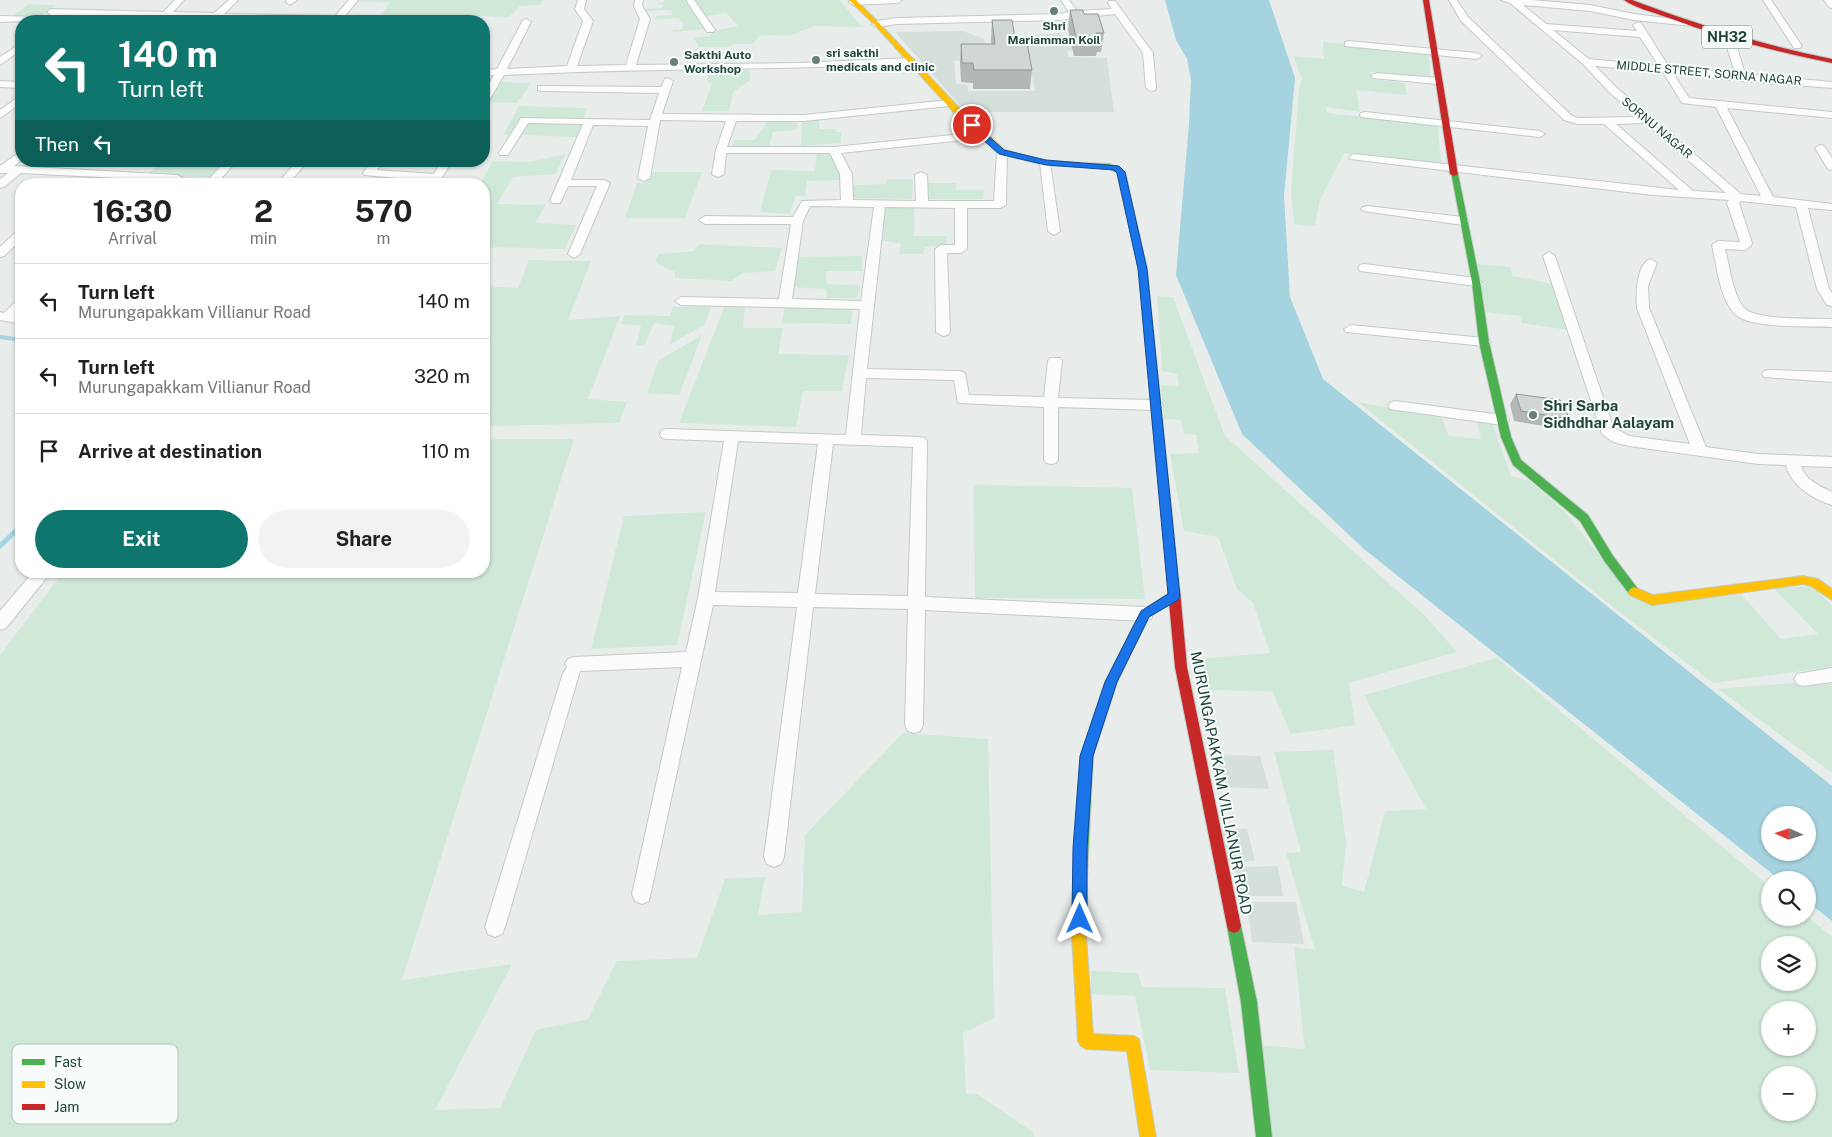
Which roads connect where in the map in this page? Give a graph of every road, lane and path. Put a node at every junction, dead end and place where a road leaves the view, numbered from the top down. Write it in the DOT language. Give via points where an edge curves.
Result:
graph roads {
  1 [pos="64,0"];
  2 [pos="180,0"];
  3 [pos="234,0"];
  4 [pos="354,0"];
  5 [pos="582,0"];
  6 [pos="639,0"];
  7 [pos="690,0"];
  8 [pos="898,0"];
  9 [pos="1065,0"];
  10 [pos="1110,0"];
  11 [pos="1426,0"];
  12 [pos="1454,0"];
  13 [pos="1509,0"];
  14 [pos="1627,0"];
  15 [pos="1642,0"];
  16 [pos="1767,0"];
  17 [pos="1828,0"];
  18 [pos="853,1"];
  19 [pos="1832,5"];
  20 [pos="1118,11"];
  21 [pos="51,12"];
  22 [pos="111,13"];
  23 [pos="1075,14"];
  24 [pos="47,15"];
  25 [pos="134,15"];
  26 [pos="170,15"];
  27 [pos="177,15"];
  28 [pos="217,15"];
  29 [pos="341,15"];
  30 [pos="1634,17"];
  31 [pos="0,19"];
  32 [pos="15,19"];
  33 [pos="526,22"];
  34 [pos="877,24"];
  35 [pos="1689,24"];
  36 [pos="1541,26"];
  37 [pos="710,30"];
  38 [pos="1643,34"];
  39 [pos="1729,37"];
  40 [pos="1348,44"];
  41 [pos="1796,46"];
  42 [pos="15,51"];
  43 [pos="1433,52"];
  44 [pos="1832,53"];
  45 [pos="1477,56"];
  46 [pos="909,61"];
  47 [pos="1832,61"];
  48 [pos="0,62"];
  49 [pos="1586,62"];
  50 [pos="1663,68"];
  51 [pos="571,69"];
  52 [pos="630,69"];
  53 [pos="671,69"];
  54 [pos="490,73"];
  55 [pos="500,73"];
  56 [pos="1376,76"];
  57 [pos="1741,78"];
  58 [pos="1438,81"];
  59 [pos="0,84"];
  60 [pos="1832,84"];
  61 [pos="15,85"];
  62 [pos="542,88"];
  63 [pos="1152,88"];
  64 [pos="490,90"];
  65 [pos="665,90"];
  66 [pos="15,103"];
  67 [pos="949,103"];
  68 [pos="1720,104"];
  69 [pos="0,115"];
  70 [pos="1365,115"];
  71 [pos="1832,115"];
  72 [pos="732,118"];
  73 [pos="655,120"];
  74 [pos="1606,120"];
  75 [pos="1648,120"];
  76 [pos="589,122"];
  77 [pos="1448,124"];
  78 [pos="1540,134"];
  79 [pos="982,135"];
  80 [pos="1820,148"];
  81 [pos="721,150"];
  82 [pos="834,150"];
  83 [pos="1002,152"];
  84 [pos="504,153"];
  85 [pos="1354,157"];
  86 [pos="15,159"];
  87 [pos="1046,163"];
  88 [pos="77,167"];
  89 [pos="226,167"];
  90 [pos="298,167"];
  91 [pos="374,167"];
  92 [pos="443,167"];
  93 [pos="1832,167"];
  94 [pos="1453,169"];
  95 [pos="2,170"];
  96 [pos="18,170"];
  97 [pos="72,172"];
  98 [pos="88,173"];
  99 [pos="369,173"];
  100 [pos="718,174"];
  101 [pos="921,175"];
  102 [pos="83,178"];
  103 [pos="126,178"];
  104 [pos="215,178"];
  105 [pos="287,178"];
  106 [pos="364,178"];
  107 [pos="410,178"];
  108 [pos="436,178"];
  109 [pos="644,178"];
  110 [pos="563,183"];
  111 [pos="0,185"];
  112 [pos="1690,194"];
  113 [pos="1738,197"];
  114 [pos="1769,200"];
  115 [pos="556,201"];
  116 [pos="847,204"];
  117 [pos="880,204"];
  118 [pos="922,204"];
  119 [pos="961,204"];
  120 [pos="1801,204"];
  121 [pos="1832,207"];
  122 [pos="1367,209"];
  123 [pos="705,220"];
  124 [pos="797,221"];
  125 [pos="1463,221"];
  126 [pos="1054,231"];
  127 [pos="15,239"];
  128 [pos="0,253"];
  129 [pos="574,254"];
  130 [pos="1549,256"];
  131 [pos="1651,263"];
  132 [pos="1364,268"];
  133 [pos="1476,282"];
  134 [pos="681,301"];
  135 [pos="785,302"];
  136 [pos="1832,302"];
  137 [pos="866,305"];
  138 [pos="15,308"];
  139 [pos="3,317"];
  140 [pos="1832,323"];
  141 [pos="1351,329"];
  142 [pos="943,332"];
  143 [pos="1484,342"];
  144 [pos="1055,361"];
  145 [pos="859,373"];
  146 [pos="1768,374"];
  147 [pos="1832,377"];
  148 [pos="1051,402"];
  149 [pos="1156,405"];
  150 [pos="1395,406"];
  151 [pos="1502,420"];
  152 [pos="667,434"];
  153 [pos="732,436"];
  154 [pos="826,438"];
  155 [pos="853,439"];
  156 [pos="1700,450"];
  157 [pos="1051,460"];
  158 [pos="1793,460"];
  159 [pos="1832,462"];
  160 [pos="1832,499"];
  161 [pos="38,578"];
  162 [pos="1832,595"];
  163 [pos="1174,596"];
  164 [pos="706,598"];
  165 [pos="807,600"];
  166 [pos="918,604"];
  167 [pos="1145,614"];
  168 [pos="0,623"];
  169 [pos="692,659"];
  170 [pos="1832,675"];
  171 [pos="1803,679"];
  172 [pos="914,724"];
  173 [pos="774,857"];
  174 [pos="642,894"];
  175 [pos="495,927"];
  176 [pos="1148,1137"];
  177 [pos="1264,1137"];
  1 -- 21 [label="street"];
  2 -- 26 [label="street"];
  3 -- 28 [label="street"];
  4 -- 29 [label="street"];
  5 -- 51 [label="street" via="579,8 588,21"];
  6 -- 52 [label="street" via="638,6 646,19"];
  7 -- 37 [label="street"];
  8 -- 18 [label="street"];
  9 -- 23 [label="street"];
  10 -- 20 [label="street"];
  11 -- 43 [label="main road"];
  12 -- 74 [label="street" via="1464,18 1564,116 1575,121"];
  13 -- 30 [label="street" via="1590,8"];
  13 -- 36 [label="street, SORNU NAGAR"];
  14 -- 35 [label="main road, NH32"];
  15 -- 41 [label="main road, NH32" via="1696,20"];
  16 -- 41 [label="street"];
  17 -- 19 [label="street"];
  18 -- 34 [label="main road, MURUNGAPAKKAM VILLIANUR ROAD"];
  20 -- 23 [label="street"];
  20 -- 63 [label="street" via="1148,52"];
  21 -- 22 [label="street"];
  21 -- 24 [label="street"];
  22 -- 25 [label="street"];
  23 -- 34 [label="street"];
  27 -- 28 [label="street"];
  30 -- 35 [label="street"];
  30 -- 38 [label="street"];
  31 -- 32 [label="street"];
  33 -- 55 [label="street"];
  34 -- 46 [label="main road, MURUNGAPAKKAM VILLIANUR ROAD"];
  35 -- 39 [label="main road, NH32"];
  36 -- 38 [label="street"];
  36 -- 49 [label="street, SORNU NAGAR"];
  38 -- 50 [label="street"];
  39 -- 47 [label="main road, NH32"];
  39 -- 57 [label="street"];
  40 -- 43 [label="street"];
  41 -- 44 [label="main road, NH32"];
  42 -- 48 [label="street"];
  43 -- 45 [label="street"];
  43 -- 58 [label="main road"];
  46 -- 53 [label="street"];
  46 -- 67 [label="main road, MURUNGAPAKKAM VILLIANUR ROAD"];
  49 -- 50 [label="street, MIDDLE STREET, SORNA NAGAR"];
  49 -- 75 [label="street, SORNU NAGAR" via="1612,90"];
  50 -- 57 [label="street, MIDDLE STREET, SORNA NAGAR"];
  50 -- 68 [label="street" via="1686,101"];
  51 -- 52 [label="street"];
  51 -- 55 [label="street"];
  52 -- 53 [label="street"];
  53 -- 65 [label="street"];
  54 -- 55 [label="street"];
  55 -- 64 [label="street"];
  56 -- 58 [label="street"];
  57 -- 60 [label="street, MIDDLE STREET, SORNA NAGAR"];
  58 -- 77 [label="main road"];
  59 -- 61 [label="street"];
  62 -- 65 [label="street"];
  65 -- 73 [label="street"];
  66 -- 69 [label="street"];
  67 -- 72 [label="street" via="804,118"];
  67 -- 79 [label="main road, MURUNGAPAKKAM VILLIANUR ROAD"];
  68 -- 71 [label="street"];
  68 -- 114 [label="street"];
  70 -- 77 [label="street"];
  72 -- 73 [label="street"];
  72 -- 81 [label="street"];
  73 -- 76 [label="street"];
  73 -- 109 [label="street"];
  74 -- 75 [label="street"];
  74 -- 112 [label="street"];
  75 -- 113 [label="street, SORNU NAGAR"];
  76 -- 84 [label="street" via="525,120"];
  76 -- 110 [label="street"];
  77 -- 78 [label="street"];
  77 -- 94 [label="main road"];
  79 -- 82 [label="street"];
  79 -- 83 [label="main road, MURUNGAPAKKAM VILLIANUR ROAD"];
  80 -- 93 [label="street"];
  81 -- 82 [label="street"];
  81 -- 100 [label="street"];
  82 -- 116 [label="street" via="846,174"];
  83 -- 87 [label="main road, MURUNGAPAKKAM VILLIANUR ROAD"];
  83 -- 119 [label="street" via="1000,204"];
  85 -- 94 [label="street"];
  86 -- 95 [label="street"];
  87 -- 126 [label="street"];
  87 -- 149 [label="main road, MURUNGAPAKKAM VILLIANUR ROAD" via="1110,166 1121,172 1143,269"];
  88 -- 97 [label="street"];
  89 -- 104 [label="street"];
  90 -- 105 [label="street"];
  91 -- 99 [label="street"];
  92 -- 108 [label="street"];
  94 -- 112 [label="street"];
  94 -- 125 [label="main road"];
  95 -- 96 [label="street"];
  96 -- 97 [label="street"];
  96 -- 111 [label="street"];
  97 -- 98 [label="street"];
  98 -- 102 [label="street"];
  98 -- 103 [label="street"];
  99 -- 106 [label="street"];
  99 -- 107 [label="street"];
  101 -- 118 [label="street"];
  110 -- 115 [label="street"];
  110 -- 129 [label="street" via="604,183"];
  112 -- 113 [label="street"];
  113 -- 114 [label="street"];
  113 -- 140 [label="street" via="1733,203 1745,246 1718,245 1730,294 1740,312 1759,320"];
  114 -- 120 [label="street"];
  116 -- 117 [label="street"];
  116 -- 124 [label="street" via="806,203"];
  117 -- 118 [label="street"];
  117 -- 137 [label="street"];
  118 -- 119 [label="street"];
  119 -- 142 [label="street" via="961,249 941,249"];
  120 -- 121 [label="street"];
  120 -- 136 [label="street" via="1822,289"];
  122 -- 125 [label="street"];
  123 -- 124 [label="street"];
  124 -- 135 [label="street"];
  125 -- 133 [label="main road"];
  127 -- 128 [label="street"];
  130 -- 156 [label="street" via="1607,430 1629,441"];
  131 -- 156 [label="street" via="1642,286 1643,308"];
  132 -- 133 [label="street"];
  133 -- 143 [label="main road"];
  134 -- 135 [label="street"];
  135 -- 137 [label="street"];
  137 -- 145 [label="street"];
  138 -- 139 [label="street"];
  141 -- 143 [label="street"];
  143 -- 151 [label="main road"];
  144 -- 148 [label="street"];
  145 -- 148 [label="street" via="960,376 963,400"];
  145 -- 155 [label="street"];
  146 -- 147 [label="street"];
  148 -- 149 [label="street"];
  148 -- 157 [label="street"];
  149 -- 163 [label="main road, MURUNGAPAKKAM VILLIANUR ROAD"];
  150 -- 151 [label="street"];
  151 -- 162 [label="main road" via="1517,462 1584,518 1609,559 1642,598 1652,600 1803,580 1814,582"];
  152 -- 153 [label="street"];
  153 -- 154 [label="street"];
  153 -- 164 [label="street"];
  154 -- 155 [label="street"];
  154 -- 165 [label="street"];
  155 -- 166 [label="street" via="920,442"];
  156 -- 158 [label="street" via="1758,459"];
  158 -- 159 [label="street"];
  158 -- 160 [label="street" via="1794,473 1799,479"];
  161 -- 168 [label="street"];
  163 -- 167 [label="main road"];
  163 -- 177 [label="main road, MURUNGAPAKKAM VILLIANUR ROAD" via="1181,667 1249,1002"];
  164 -- 165 [label="street"];
  164 -- 169 [label="street"];
  165 -- 166 [label="street"];
  165 -- 173 [label="street"];
  166 -- 167 [label="street"];
  166 -- 172 [label="street"];
  167 -- 176 [label="main road" via="1111,682 1087,756 1080,848 1079,936 1086,1041 1134,1044"];
  169 -- 174 [label="street"];
  169 -- 175 [label="street" via="573,668"];
  170 -- 171 [label="street"];
}
